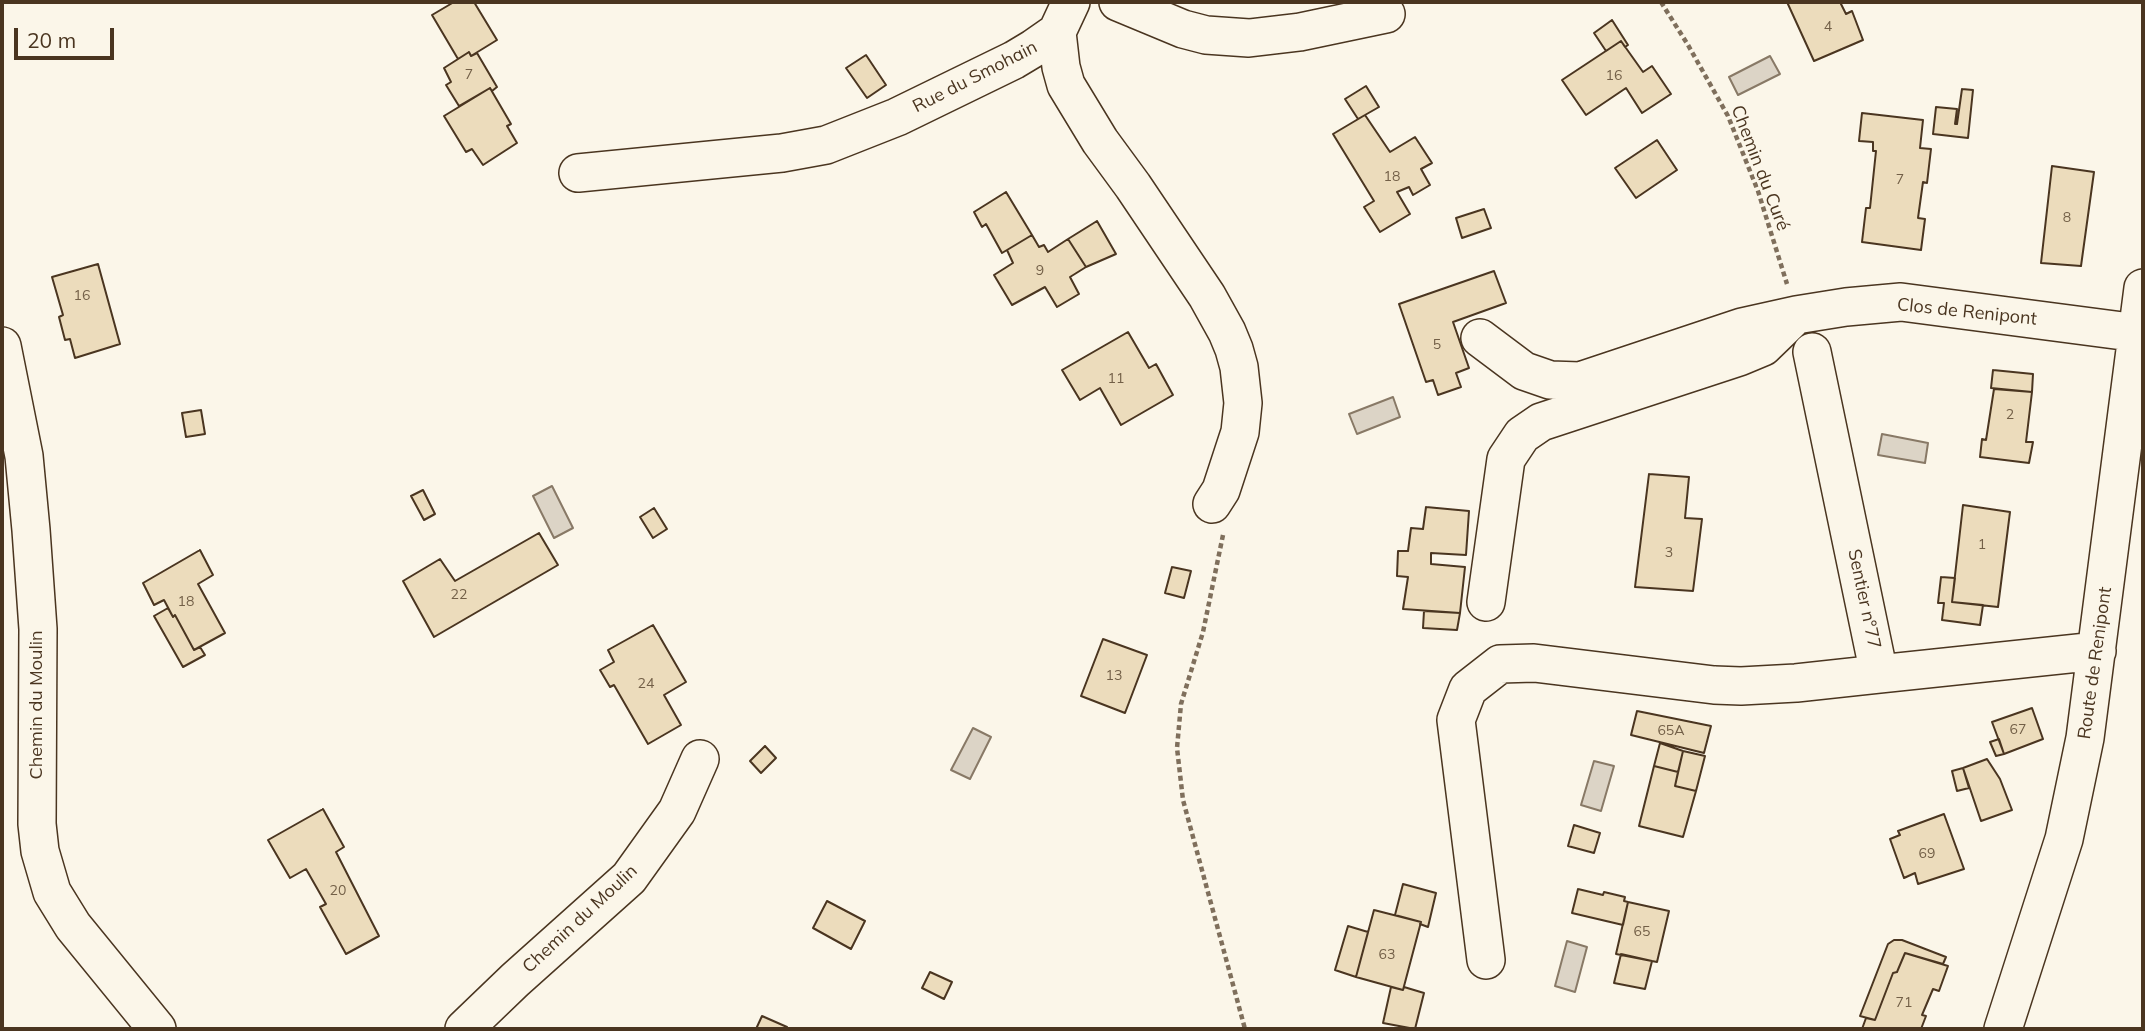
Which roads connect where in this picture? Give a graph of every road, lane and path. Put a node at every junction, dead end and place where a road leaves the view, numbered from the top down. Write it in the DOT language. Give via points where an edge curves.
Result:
graph roads {
  1 [pos="1118,2"];
  2 [pos="1661,2"];
  3 [pos="1386,14"];
  4 [pos="1064,17"];
  5 [pos="578,173"];
  6 [pos="2143,288"];
  7 [pos="1796,314"];
  8 [pos="2138,333"];
  9 [pos="1480,338"];
  10 [pos="2,346"];
  11 [pos="1812,352"];
  12 [pos="1219,513"];
  13 [pos="1486,602"];
  14 [pos="2097,651"];
  15 [pos="1879,674"];
  16 [pos="700,759"];
  17 [pos="1486,960"];
  18 [pos="157,1029"];
  19 [pos="464,1029"];
  20 [pos="1244,1029"];
  21 [pos="2003,1029"];
  1 -- 3 [label="street" via="1184,29 1249,38"];
  2 -- 7 [label="path, Chemin du Curé" via="1728,116 1758,191"];
  4 -- 5 [label="street, Rue du Smohain" via="1034,48 1014,60 897,117 826,145"];
  4 -- 12 [label="street, Rue du Smohain" via="1061,67 1066,85 1207,296 1234,349 1243,403"];
  6 -- 8 [label="street, Route de Renipont"];
  7 -- 8 [label="street, Clos de Renipont" via="1901,302"];
  7 -- 9 [label="street, Clos de Renipont" via="1742,327 1580,381 1550,380 1524,371"];
  7 -- 13 [label="street" via="1763,347 1541,422 1522,435 1506,459"];
  8 -- 14 [label="street, Route de Renipont"];
  10 -- 18 [label="street, Chemin du Moulin" via="23,456 31,530 38,629 40,852 52,892 73,926"];
  11 -- 15 [label="street, Sentier n°77"];
  12 -- 20 [label="path" via="1203,632 1181,704 1177,748 1186,814"];
  14 -- 15 [label="street, Sentier n°77"];
  14 -- 21 [label="street, Route de Renipont" via="2085,738 2063,839"];
  15 -- 17 [label="street" via="1741,687 1534,663 1500,664 1468,689 1456,720"];
  16 -- 19 [label="street, Chemin du Moulin" via="677,811 629,878"];
}
